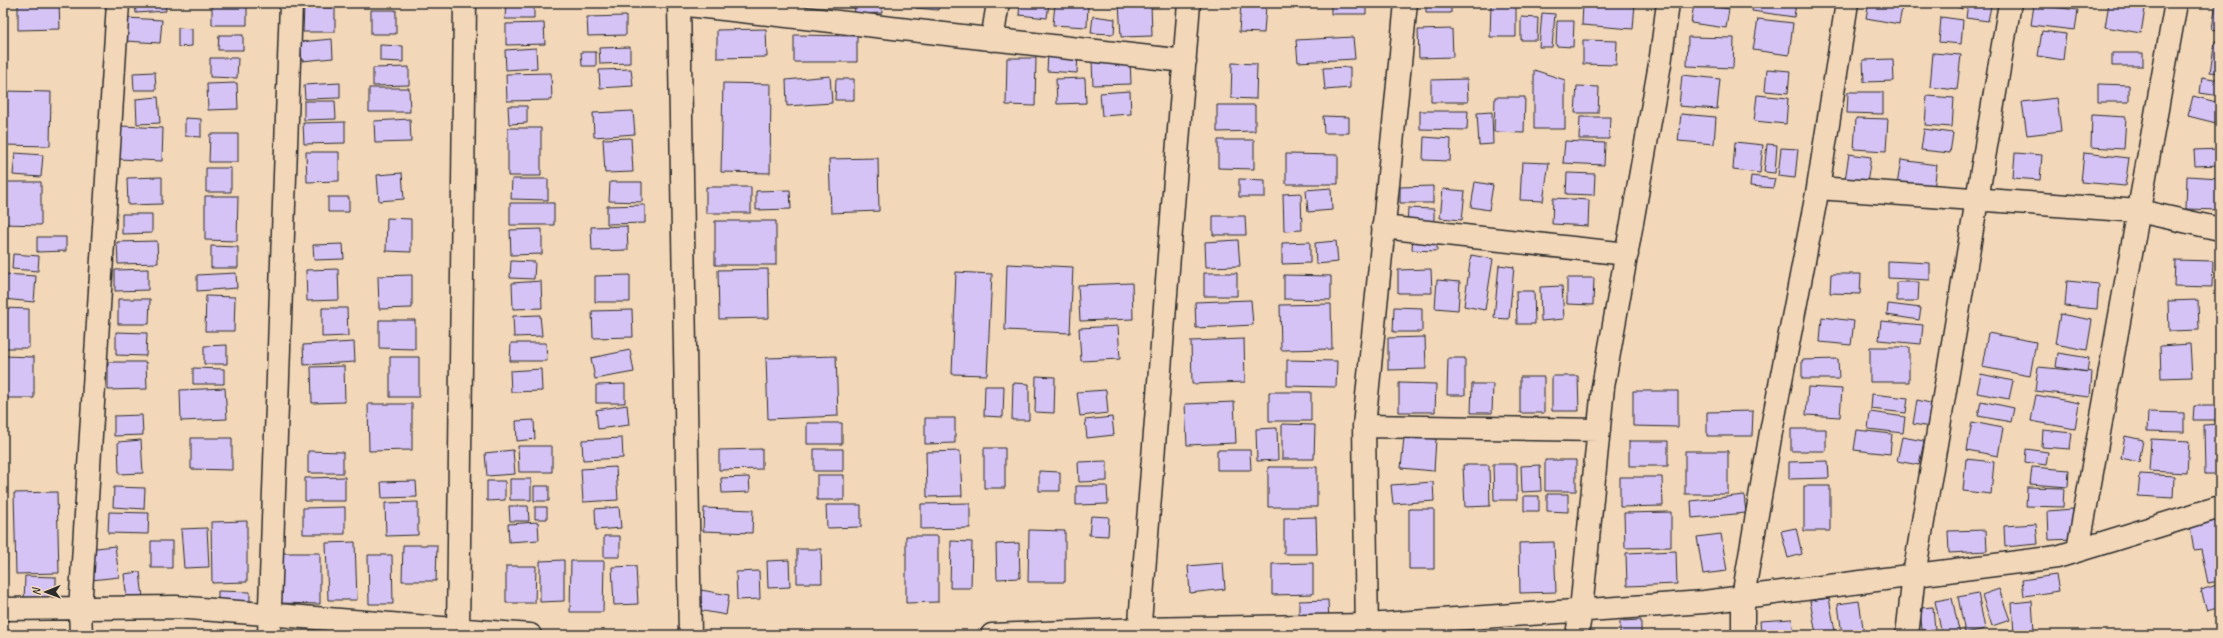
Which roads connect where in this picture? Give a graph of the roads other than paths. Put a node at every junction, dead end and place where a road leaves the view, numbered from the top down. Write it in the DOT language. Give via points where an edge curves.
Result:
graph roads {
  1 [pos="118,3"];
  2 [pos="291,3"];
  3 [pos="465,3"];
  4 [pos="679,3"];
  5 [pos="998,3"];
  6 [pos="1189,3"];
  7 [pos="1406,3"];
  8 [pos="1668,3"];
  9 [pos="1847,3"];
  10 [pos="2010,3"];
  11 [pos="2176,3"];
  12 [pos="992,40"];
  13 [pos="1184,61"];
  14 [pos="1818,188"];
  15 [pos="1977,199"];
  16 [pos="2139,211"];
  17 [pos="1383,227"];
  18 [pos="2220,229"];
  19 [pos="1627,254"];
  20 [pos="1364,426"];
  21 [pos="1599,430"];
  22 [pos="2220,507"];
  23 [pos="2078,550"];
  24 [pos="1914,575"];
  25 [pos="1743,597"];
  26 [pos="3,609"];
  27 [pos="80,610"];
  28 [pos="1581,610"];
  29 [pos="268,614"];
  30 [pos="1367,630"];
  31 [pos="458,632"];
  32 [pos="1140,632"];
  33 [pos="81,635"];
  34 [pos="269,635"];
  35 [pos="530,635"];
  36 [pos="690,635"];
  37 [pos="992,635"];
  38 [pos="1577,635"];
  39 [pos="1743,635"];
  40 [pos="1907,635"];
  1 -- 27 [label="street"];
  2 -- 29 [label="street"];
  3 -- 31 [label="street"];
  4 -- 12 [label="street"];
  4 -- 36 [label="street"];
  5 -- 12 [label="street"];
  6 -- 13 [label="street"];
  7 -- 17 [label="street"];
  8 -- 19 [label="street"];
  9 -- 14 [label="street"];
  10 -- 15 [label="street"];
  11 -- 16 [label="street"];
  12 -- 13 [label="street"];
  13 -- 32 [label="street"];
  14 -- 15 [label="street"];
  14 -- 25 [label="street" via="1771,432"];
  15 -- 16 [label="street"];
  15 -- 24 [label="street"];
  16 -- 18 [label="street"];
  16 -- 23 [label="street"];
  17 -- 19 [label="street"];
  17 -- 20 [label="street"];
  19 -- 21 [label="street" via="1603,387"];
  20 -- 21 [label="street"];
  20 -- 30 [label="street"];
  21 -- 28 [label="street"];
  22 -- 23 [label="street"];
  23 -- 24 [label="street" via="2057,557"];
  24 -- 25 [label="street"];
  24 -- 40 [label="street"];
  25 -- 28 [label="street"];
  25 -- 39 [label="street"];
  26 -- 27 [label="street"];
  27 -- 29 [label="street" via="176,606"];
  27 -- 33 [label="street"];
  28 -- 30 [label="street"];
  28 -- 38 [label="street"];
  29 -- 31 [label="street"];
  29 -- 34 [label="street"];
  30 -- 32 [label="street"];
  31 -- 35 [label="street"];
  32 -- 37 [label="street"];
}
